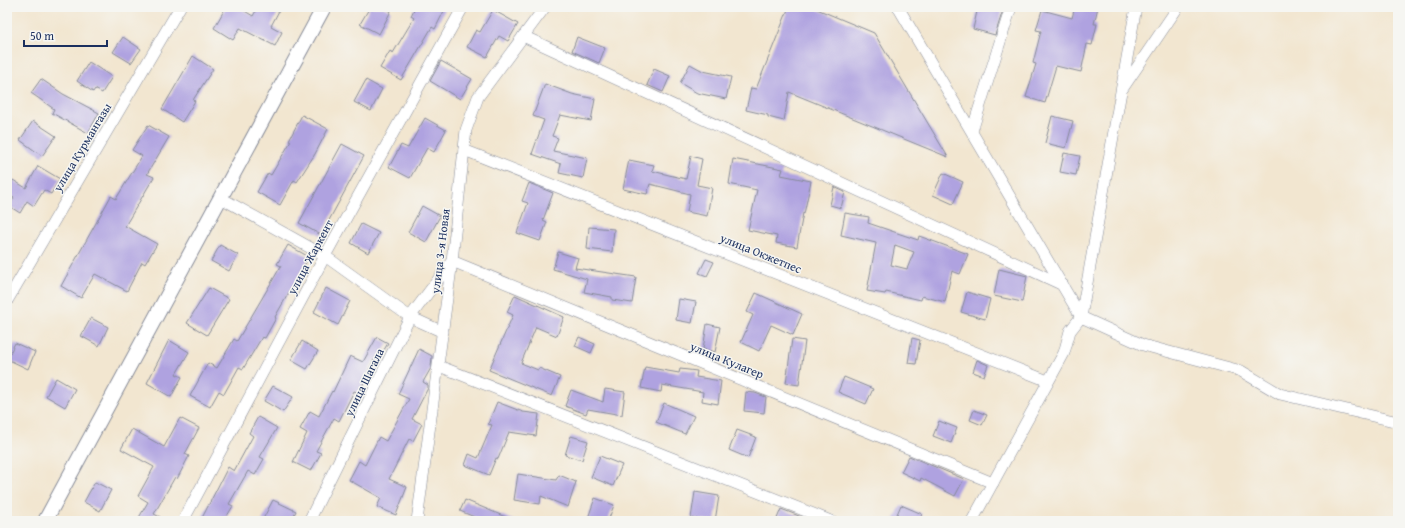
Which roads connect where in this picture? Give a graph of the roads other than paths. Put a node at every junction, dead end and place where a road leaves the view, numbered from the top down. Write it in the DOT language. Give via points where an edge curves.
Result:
graph roads {
  1 [pos="180,7"];
  2 [pos="324,7"];
  3 [pos="463,7"];
  4 [pos="545,7"];
  5 [pos="898,7"];
  6 [pos="1011,7"];
  7 [pos="1136,7"];
  8 [pos="1178,7"];
  9 [pos="523,36"];
  10 [pos="1121,92"];
  11 [pos="972,131"];
  12 [pos="464,150"];
  13 [pos="222,198"];
  14 [pos="325,256"];
  15 [pos="452,261"];
  16 [pos="1063,285"];
  17 [pos="7,301"];
  18 [pos="410,317"];
  19 [pos="1081,317"];
  20 [pos="443,332"];
  21 [pos="439,366"];
  22 [pos="1048,381"];
  23 [pos="1398,422"];
  24 [pos="992,483"];
  25 [pos="46,521"];
  26 [pos="183,521"];
  27 [pos="309,521"];
  28 [pos="417,521"];
  29 [pos="831,521"];
  30 [pos="972,521"];
  1 -- 17 [label="street, улица Курмангазы"];
  2 -- 13 [label="street"];
  3 -- 14 [label="street, улица Жаркент"];
  4 -- 9 [label="street, улица 3-я Новая"];
  5 -- 11 [label="street"];
  6 -- 11 [label="street"];
  7 -- 10 [label="street"];
  8 -- 10 [label="street"];
  9 -- 12 [label="street, улица 3-я Новая" via="478,97 466,130"];
  9 -- 16 [label="street"];
  10 -- 19 [label="street"];
  11 -- 16 [label="street"];
  12 -- 15 [label="street, улица 3-я Новая"];
  12 -- 22 [label="street, улица Окжетпес"];
  13 -- 14 [label="street"];
  13 -- 25 [label="street"];
  14 -- 18 [label="street"];
  14 -- 26 [label="street, улица Жаркент"];
  15 -- 18 [label="street, улица Шагала"];
  15 -- 20 [label="street, улица 3-я Новая"];
  15 -- 24 [label="street, улица Кулагер"];
  16 -- 19 [label="street"];
  18 -- 20 [label="street"];
  18 -- 27 [label="street, улица Шагала"];
  19 -- 22 [label="street" via="1070,331 1064,353"];
  19 -- 23 [label="street" via="1143,345 1241,371 1280,394"];
  20 -- 21 [label="street, улица 3-я Новая"];
  21 -- 28 [label="street, улица 3-я Новая"];
  21 -- 29 [label="street"];
  22 -- 24 [label="street"];
  24 -- 30 [label="street"];
}
